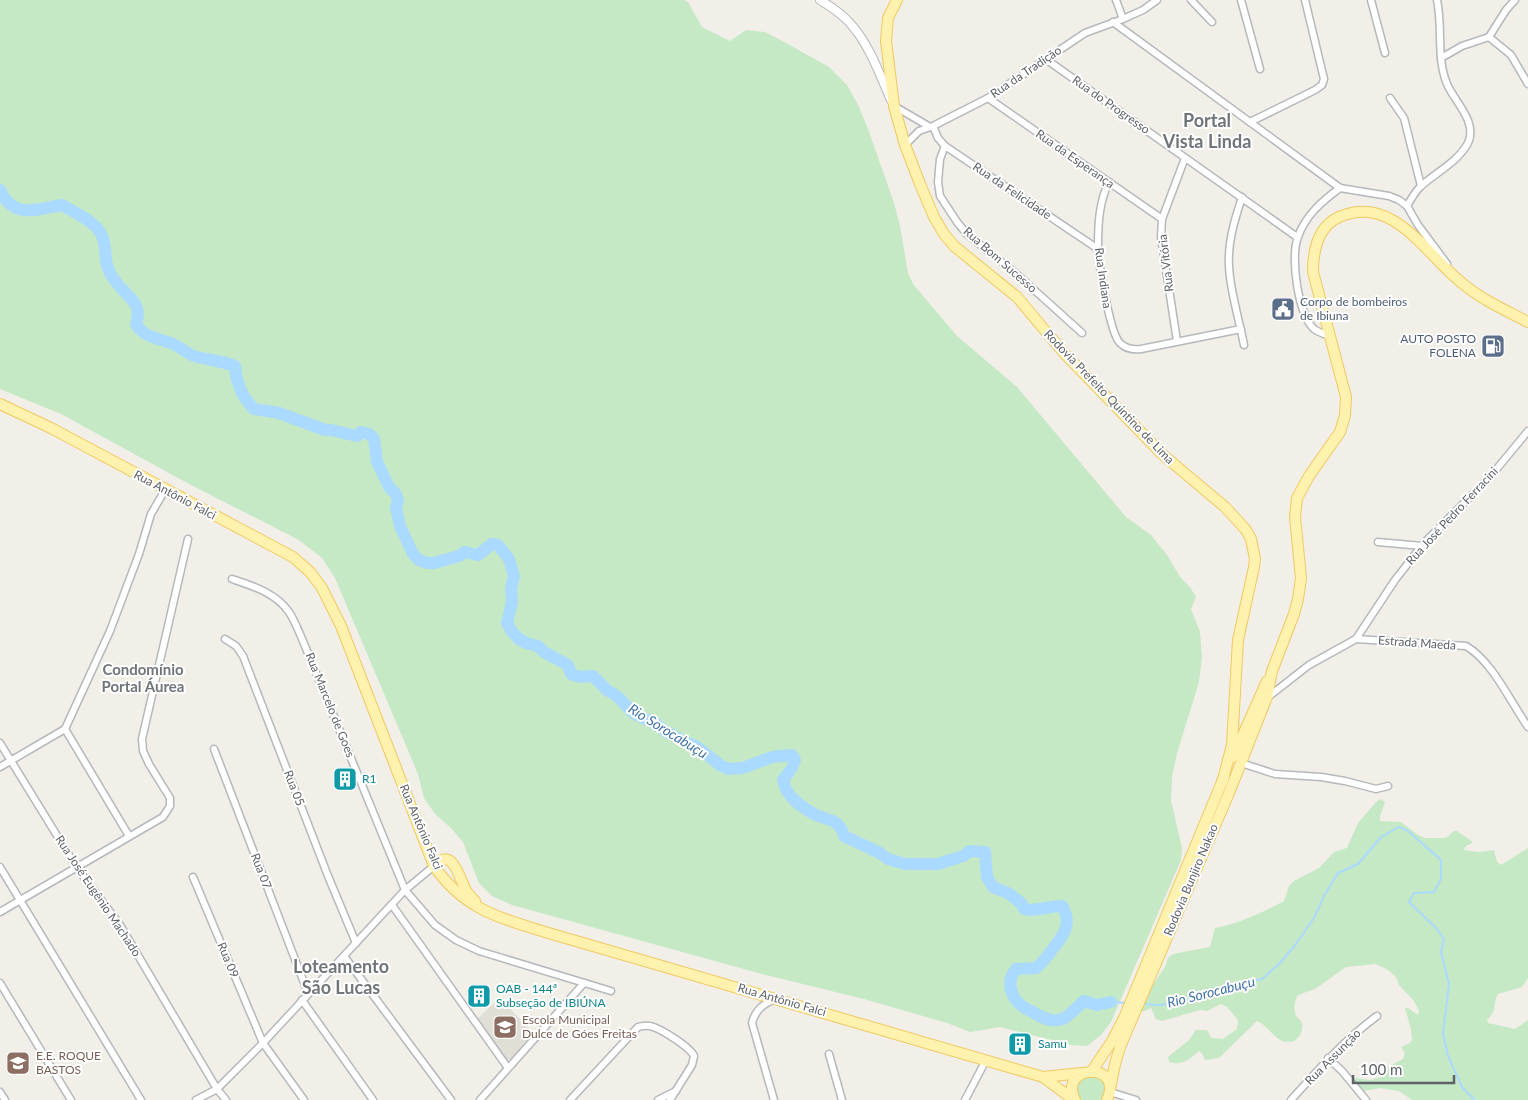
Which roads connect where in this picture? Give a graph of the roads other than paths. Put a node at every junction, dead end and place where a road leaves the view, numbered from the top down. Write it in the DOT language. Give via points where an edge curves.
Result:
graph roads {
  1 [pos="820,0"];
  2 [pos="897,0"];
  3 [pos="1116,0"];
  4 [pos="1157,0"];
  5 [pos="1191,0"];
  6 [pos="1241,0"];
  7 [pos="1305,0"];
  8 [pos="1371,0"];
  9 [pos="1437,0"];
  10 [pos="1515,0"];
  11 [pos="1123,19"];
  12 [pos="1113,22"];
  13 [pos="1212,22"];
  14 [pos="1489,37"];
  15 [pos="1385,53"];
  16 [pos="1441,58"];
  17 [pos="1047,60"];
  18 [pos="1260,69"];
  19 [pos="1528,84"];
  20 [pos="988,98"];
  21 [pos="1390,98"];
  22 [pos="894,106"];
  23 [pos="1250,122"];
  24 [pos="932,126"];
  25 [pos="905,145"];
  26 [pos="945,146"];
  27 [pos="1185,158"];
  28 [pos="1109,182"];
  29 [pos="1421,186"];
  30 [pos="1340,188"];
  31 [pos="1242,197"];
  32 [pos="1407,206"];
  33 [pos="1162,219"];
  34 [pos="1297,238"];
  35 [pos="1098,248"];
  36 [pos="1459,282"];
  37 [pos="1528,322"];
  38 [pos="1241,329"];
  39 [pos="1082,333"];
  40 [pos="1328,335"];
  41 [pos="1177,341"];
  42 [pos="1244,345"];
  43 [pos="0,404"];
  44 [pos="1528,431"];
  45 [pos="165,490"];
  46 [pos="188,539"];
  47 [pos="1378,542"];
  48 [pos="1422,546"];
  49 [pos="232,579"];
  50 [pos="225,639"];
  51 [pos="1356,639"];
  52 [pos="1272,671"];
  53 [pos="1267,698"];
  54 [pos="1234,708"];
  55 [pos="1524,716"];
  56 [pos="1528,726"];
  57 [pos="64,730"];
  58 [pos="1240,742"];
  59 [pos="0,743"];
  60 [pos="214,749"];
  61 [pos="11,761"];
  62 [pos="1241,763"];
  63 [pos="0,767"];
  64 [pos="1222,783"];
  65 [pos="1388,786"];
  66 [pos="1219,814"];
  67 [pos="129,836"];
  68 [pos="434,866"];
  69 [pos="0,867"];
  70 [pos="77,868"];
  71 [pos="193,877"];
  72 [pos="405,890"];
  73 [pos="20,900"];
  74 [pos="392,905"];
  75 [pos="0,912"];
  76 [pos="492,915"];
  77 [pos="356,943"];
  78 [pos="344,956"];
  79 [pos="0,983"];
  80 [pos="584,983"];
  81 [pos="611,991"];
  82 [pos="308,993"];
  83 [pos="777,998"];
  84 [pos="302,1000"];
  85 [pos="1377,1016"];
  86 [pos="263,1044"];
  87 [pos="829,1054"];
  88 [pos="1328,1058"];
  89 [pos="986,1060"];
  90 [pos="508,1068"];
  91 [pos="1087,1072"];
  92 [pos="1043,1077"];
  93 [pos="217,1089"];
  94 [pos="676,1091"];
  95 [pos="0,1092"];
  96 [pos="1109,1094"];
  97 [pos="5,1100"];
  98 [pos="71,1100"];
  99 [pos="141,1100"];
  100 [pos="196,1100"];
  101 [pos="226,1100"];
  102 [pos="304,1100"];
  103 [pos="372,1100"];
  104 [pos="451,1100"];
  105 [pos="480,1100"];
  106 [pos="570,1100"];
  107 [pos="658,1100"];
  108 [pos="670,1100"];
  109 [pos="774,1100"];
  110 [pos="842,1100"];
  111 [pos="965,1100"];
  112 [pos="1074,1100"];
  113 [pos="1136,1100"];
  114 [pos="1291,1100"];
  115 [pos="1366,1100"];
  1 -- 22 [label="street" via="847,20 857,32"];
  2 -- 22 [label="main road, Rodovia Prefeito Quintino de Lima" via="888,18 886,41"];
  3 -- 11 [label="street"];
  4 -- 11 [label="street, Rua da Tradição"];
  5 -- 13 [label="street"];
  6 -- 18 [label="street"];
  7 -- 23 [label="street" via="1324,79 1322,85"];
  8 -- 15 [label="street"];
  9 -- 16 [label="street"];
  10 -- 14 [label="street"];
  11 -- 12 [label="street, Rua da Tradição"];
  12 -- 17 [label="street, Rua da Tradição" via="1085,33"];
  12 -- 23 [label="street"];
  14 -- 16 [label="street" via="1462,46"];
  14 -- 19 [label="street" via="1511,55"];
  16 -- 29 [label="street" via="1447,85 1466,115 1471,135 1461,152"];
  17 -- 20 [label="street, Rua da Tradição"];
  17 -- 27 [label="street, Rua do Progresso"];
  20 -- 24 [label="street, Rua da Tradição"];
  20 -- 28 [label="street, Rua da Esperança"];
  21 -- 29 [label="street" via="1404,118"];
  22 -- 24 [label="street"];
  22 -- 25 [label="main road, Rodovia Prefeito Quintino de Lima"];
  23 -- 30 [label="street"];
  24 -- 25 [label="street, Rua da Tradição" via="919,131"];
  24 -- 26 [label="street, Rua da Felicidade"];
  25 -- 54 [label="main road, Rodovia Prefeito Quintino de Lima" via="934,217 954,246 1017,297 1064,353 1162,454 1225,507 1246,530 1255,560 1238,640"];
  26 -- 35 [label="street, Rua da Felicidade"];
  26 -- 39 [label="street, Rua Bom Sucesso" via="940,159 940,196 957,222"];
  27 -- 31 [label="street, Rua do Progresso"];
  27 -- 33 [label="street, Rua Vitória"];
  28 -- 33 [label="street, Rua da Esperança"];
  28 -- 35 [label="street, Rua Indiana" via="1102,202"];
  29 -- 32 [label="street"];
  30 -- 32 [label="street" via="1389,196"];
  30 -- 34 [label="street" via="1316,208"];
  31 -- 34 [label="street, Rua do Progresso"];
  31 -- 38 [label="street" via="1228,256"];
  32 -- 36 [label="street"];
  33 -- 41 [label="street, Rua Vitória" via="1161,237"];
  34 -- 40 [label="street" via="1295,257 1302,307 1314,329"];
  35 -- 41 [label="street, Rua Indiana" via="1110,320 1120,344 1130,350"];
  36 -- 37 [label="main road, Rodovia Bunjiro Nakao" via="1480,298"];
  36 -- 40 [label="main road, Rodovia Bunjiro Nakao" via="1391,219 1370,211 1346,214 1334,219 1323,230 1313,256 1313,272"];
  38 -- 41 [label="street"];
  38 -- 42 [label="street"];
  40 -- 52 [label="main road, Rodovia Bunjiro Nakao" via="1346,397 1345,415 1340,432 1309,476 1298,498 1295,517 1300,585 1294,614"];
  43 -- 45 [label="main road, Rua Antônio Falci"];
  44 -- 48 [label="street, Rua José Pedro Ferracini" via="1490,477"];
  45 -- 57 [label="street" via="151,514 110,631"];
  45 -- 68 [label="main road, Rua Antônio Falci" via="293,557 318,583 341,626"];
  46 -- 67 [label="street" via="142,739 143,751 170,798 170,806 163,817"];
  47 -- 48 [label="street"];
  48 -- 51 [label="street, Rua José Pedro Ferracini"];
  49 -- 72 [label="street, Rua Marcelo de Goes" via="260,588 289,612"];
  50 -- 77 [label="street, Rua 05" via="243,656"];
  51 -- 53 [label="street, Rua José Pedro Ferracini" via="1309,665"];
  51 -- 55 [label="street, Estrada Maeda" via="1466,646 1481,658"];
  52 -- 53 [label="main road, Rodovia Bunjiro Nakao"];
  52 -- 58 [label="main road, Rodovia Bunjiro Nakao"];
  53 -- 62 [label="main road, Rodovia Bunjiro Nakao"];
  54 -- 58 [label="main road"];
  54 -- 64 [label="main road, Rodovia Prefeito Quintino de Lima" via="1232,745"];
  55 -- 56 [label="street, Estrada Maeda"];
  57 -- 61 [label="street"];
  57 -- 67 [label="street"];
  58 -- 64 [label="main road, Rodovia Bunjiro Nakao"];
  58 -- 66 [label="main road" via="1234,773"];
  59 -- 61 [label="street, Rua José Eugênio Machado"];
  60 -- 82 [label="street, Rua 07"];
  61 -- 63 [label="street"];
  61 -- 70 [label="street, Rua José Eugênio Machado"];
  62 -- 65 [label="street" via="1275,774 1320,777 1376,789"];
  62 -- 66 [label="main road, Rodovia Bunjiro Nakao"];
  64 -- 91 [label="main road, Rodovia Bunjiro Nakao" via="1124,1018 1112,1041"];
  66 -- 96 [label="main road, Rodovia Bunjiro Nakao" via="1120,1047"];
  67 -- 70 [label="street"];
  68 -- 72 [label="street"];
  68 -- 76 [label="main road, Rua Antônio Falci" via="469,903"];
  68 -- 76 [label="main road" via="439,861 450,860 466,891"];
  69 -- 73 [label="street"];
  70 -- 73 [label="street"];
  70 -- 93 [label="street, Rua José Eugênio Machado" via="120,925"];
  71 -- 86 [label="street, Rua 09"];
  72 -- 74 [label="street"];
  72 -- 80 [label="street, Rua Marcelo de Goes" via="435,925 456,940 479,951"];
  73 -- 75 [label="street"];
  73 -- 99 [label="street"];
  74 -- 77 [label="street"];
  74 -- 90 [label="street"];
  76 -- 83 [label="main road, Rua Antônio Falci"];
  77 -- 78 [label="street"];
  78 -- 82 [label="street"];
  78 -- 104 [label="street"];
  79 -- 98 [label="street"];
  80 -- 81 [label="street, Rua Marcelo de Goes"];
  80 -- 90 [label="street"];
  82 -- 84 [label="street"];
  83 -- 89 [label="main road, Rua Antônio Falci"];
  83 -- 109 [label="street" via="759,1008 752,1023"];
  84 -- 86 [label="street"];
  84 -- 103 [label="street"];
  85 -- 88 [label="street, Rua Assunção"];
  86 -- 93 [label="street"];
  86 -- 102 [label="street, Rua 09"];
  87 -- 110 [label="street"];
  88 -- 114 [label="street, Rua Assunção"];
  88 -- 115 [label="street"];
  89 -- 92 [label="main road, Rua Antônio Falci"];
  89 -- 111 [label="street"];
  90 -- 105 [label="street"];
  91 -- 92 [label="main road, Rua Antônio Falci"];
  91 -- 96 [label="main road" via="1099,1072 1105,1076 1109,1082"];
  91 -- 112 [label="main road, Rodovia Bunjiro Nakao" via="1074,1082"];
  92 -- 112 [label="main road, Rua Antônio Falci"];
  93 -- 100 [label="street"];
  93 -- 101 [label="street, Rua José Eugênio Machado"];
  94 -- 106 [label="street" via="694,1056 652,1026 638,1027"];
  94 -- 107 [label="street"];
  94 -- 108 [label="street"];
  95 -- 97 [label="street"];
  96 -- 113 [label="street"];
}
